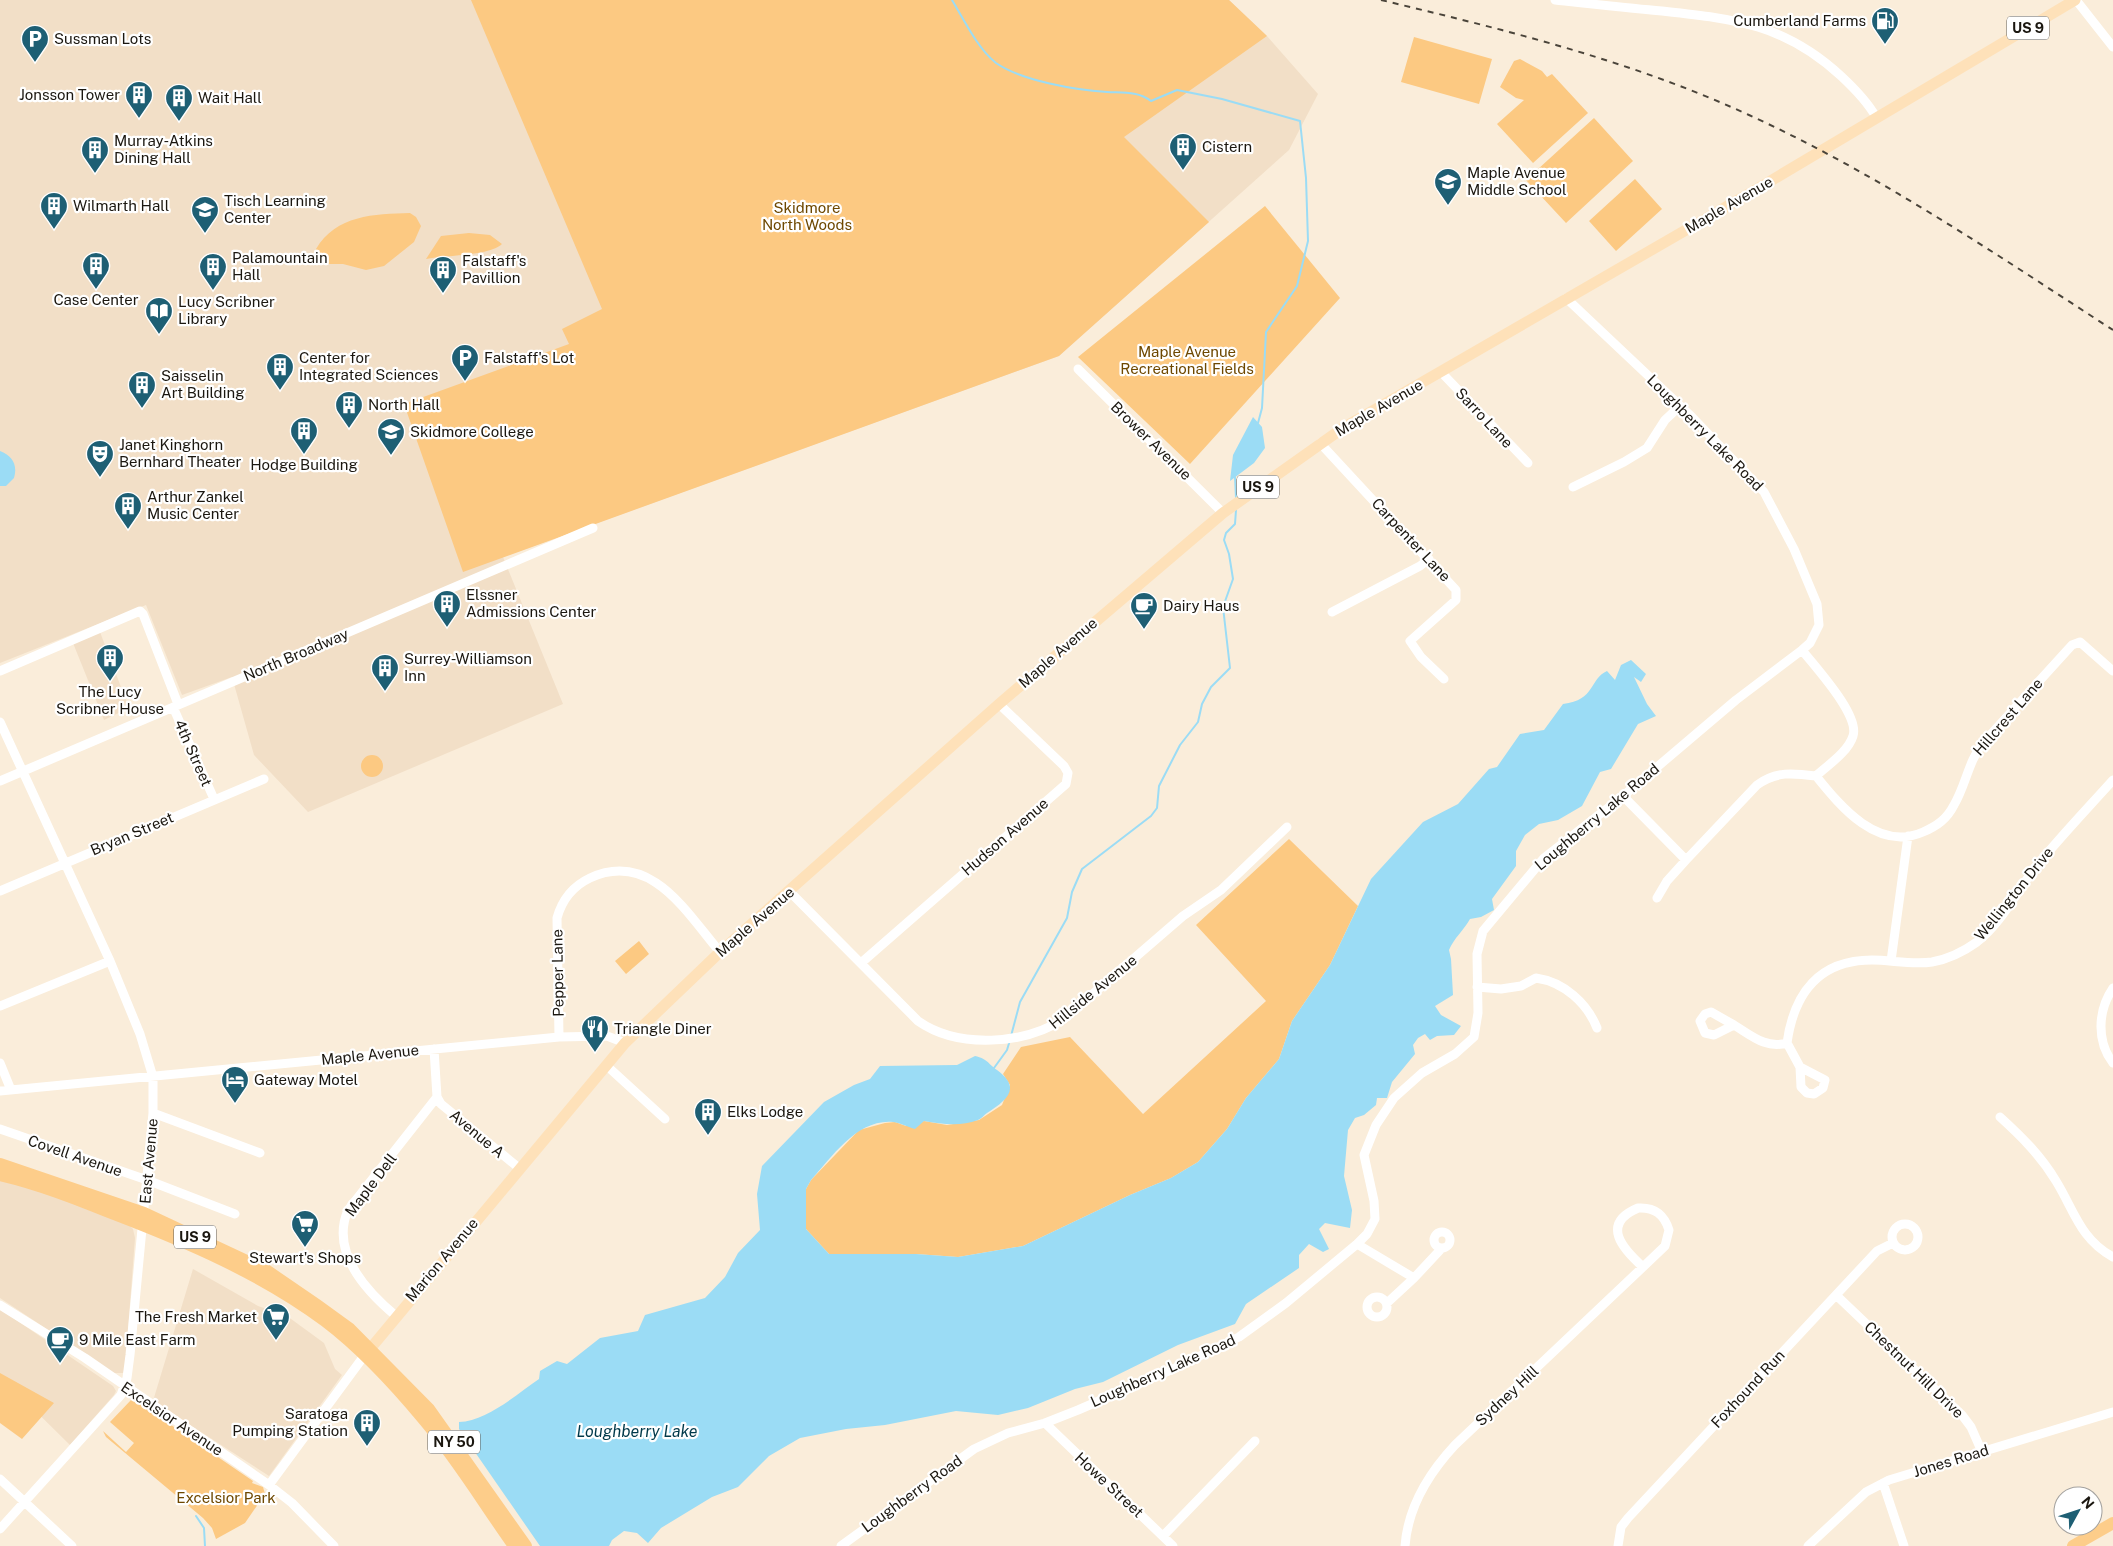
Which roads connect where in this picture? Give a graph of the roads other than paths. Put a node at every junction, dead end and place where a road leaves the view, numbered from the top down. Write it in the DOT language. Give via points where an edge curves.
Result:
graph roads {
  1 [pos="1555,0"];
  2 [pos="2076,0"];
  3 [pos="2113,47"];
  4 [pos="1876,117"];
  5 [pos="1566,298"];
  6 [pos="1078,369"];
  7 [pos="1441,372"];
  8 [pos="1680,406"];
  9 [pos="1320,443"];
  10 [pos="1528,463"];
  11 [pos="1573,487"];
  12 [pos="1223,513"];
  13 [pos="593,528"];
  14 [pos="1429,559"];
  15 [pos="1332,612"];
  16 [pos="1802,650"];
  17 [pos="0,671"];
  18 [pos="2113,671"];
  19 [pos="1444,679"];
  20 [pos="999,704"];
  21 [pos="176,705"];
  22 [pos="0,722"];
  23 [pos="22,772"];
  24 [pos="1816,776"];
  25 [pos="264,779"];
  26 [pos="2113,780"];
  27 [pos="0,781"];
  28 [pos="1622,796"];
  29 [pos="214,799"];
  30 [pos="1287,827"];
  31 [pos="1908,836"];
  32 [pos="1686,860"];
  33 [pos="64,863"];
  34 [pos="0,890"];
  35 [pos="790,892"];
  36 [pos="1657,898"];
  37 [pos="720,952"];
  38 [pos="1891,960"];
  39 [pos="110,961"];
  40 [pos="861,963"];
  41 [pos="1477,988"];
  42 [pos="2113,988"];
  43 [pos="0,1006"];
  44 [pos="1734,1025"];
  45 [pos="1597,1028"];
  46 [pos="559,1037"];
  47 [pos="625,1043"];
  48 [pos="1788,1043"];
  49 [pos="434,1049"];
  50 [pos="0,1063"];
  51 [pos="2113,1063"];
  52 [pos="607,1066"];
  53 [pos="1800,1067"];
  54 [pos="153,1077"];
  55 [pos="11,1090"];
  56 [pos="0,1091"];
  57 [pos="437,1097"];
  58 [pos="153,1112"];
  59 [pos="2000,1117"];
  60 [pos="665,1119"];
  61 [pos="0,1129"];
  62 [pos="260,1153"];
  63 [pos="0,1164"];
  64 [pos="519,1168"];
  65 [pos="0,1175"];
  66 [pos="148,1180"];
  67 [pos="235,1214"];
  68 [pos="143,1219"];
  69 [pos="1893,1243"];
  70 [pos="1357,1244"];
  71 [pos="1442,1248"];
  72 [pos="2113,1257"];
  73 [pos="1643,1267"];
  74 [pos="1414,1278"];
  75 [pos="1836,1295"];
  76 [pos="1387,1303"];
  77 [pos="0,1305"];
  78 [pos="396,1316"];
  79 [pos="367,1352"];
  80 [pos="124,1386"];
  81 [pos="2113,1412"];
  82 [pos="1046,1423"];
  83 [pos="1255,1441"];
  84 [pos="984,1444"];
  85 [pos="1982,1452"];
  86 [pos="0,1479"];
  87 [pos="1883,1483"];
  88 [pos="269,1485"];
  89 [pos="26,1502"];
  90 [pos="2113,1523"];
  91 [pos="0,1529"];
  92 [pos="1163,1536"];
  93 [pos="72,1546"];
  94 [pos="334,1546"];
  95 [pos="514,1546"];
  96 [pos="526,1546"];
  97 [pos="841,1546"];
  98 [pos="1173,1546"];
  99 [pos="1405,1546"];
  100 [pos="1618,1546"];
  101 [pos="1808,1546"];
  102 [pos="1904,1546"];
  103 [pos="2073,1546"];
  1 -- 4 [label="street" via="1732,19 1765,29 1794,41 1828,65 1860,94"];
  2 -- 3 [label="street"];
  2 -- 4 [label="main road, Maple Avenue / US 9"];
  4 -- 5 [label="main road, Maple Avenue / US 9" via="1757,190"];
  5 -- 7 [label="main road, Maple Avenue / US 9"];
  5 -- 8 [label="street, Loughberry Lake Road"];
  6 -- 12 [label="street, Brower Avenue"];
  7 -- 9 [label="main road, Maple Avenue / US 9"];
  7 -- 10 [label="street, Sarro Lane"];
  8 -- 11 [label="street" via="1665,420 1647,448"];
  8 -- 16 [label="street, Loughberry Lake Road" via="1756,481 1770,500 1819,614 1815,634"];
  9 -- 12 [label="main road, Maple Avenue / US 9"];
  9 -- 14 [label="street, Carpenter Lane"];
  12 -- 20 [label="main road, Maple Avenue / US 9"];
  13 -- 21 [label="street, North Broadway"];
  14 -- 15 [label="street"];
  14 -- 19 [label="street, Carpenter Lane" via="1458,595 1448,610 1410,640 1421,657"];
  16 -- 24 [label="street" via="1844,705 1854,731 1849,744"];
  16 -- 28 [label="street, Loughberry Lake Road" via="1736,700"];
  17 -- 21 [label="street, 4th Street" via="140,611"];
  18 -- 31 [label="street, Hillcrest Lane" via="2086,646 2076,643 2067,650 1979,748 1947,817 1933,827"];
  20 -- 35 [label="main road, Maple Avenue / US 9"];
  20 -- 40 [label="street, Hudson Avenue" via="1064,766 1068,773 1066,784"];
  21 -- 23 [label="street, North Broadway"];
  21 -- 29 [label="street, 4th Street"];
  22 -- 23 [label="street, East Avenue"];
  23 -- 27 [label="street, North Broadway"];
  23 -- 33 [label="street, East Avenue"];
  24 -- 31 [label="street, Hillcrest Lane" via="1835,800 1866,826 1890,836"];
  24 -- 32 [label="street" via="1792,773 1768,777"];
  25 -- 29 [label="street, Bryan Street"];
  26 -- 38 [label="street, Wellington Drive" via="2051,849 1979,940 1947,958 1920,962"];
  28 -- 32 [label="street"];
  28 -- 41 [label="street, Loughberry Lake Road" via="1544,858 1483,931 1476,954"];
  29 -- 33 [label="street, Bryan Street"];
  30 -- 40 [label="street, Hillside Avenue" via="1221,890 1183,916 1047,1030 1011,1037 958,1039 918,1021"];
  31 -- 38 [label="street"];
  32 -- 36 [label="street"];
  33 -- 34 [label="street, Bryan Street"];
  33 -- 39 [label="street, East Avenue"];
  35 -- 37 [label="main road, Maple Avenue / US 9"];
  35 -- 40 [label="street, Hillside Avenue"];
  37 -- 46 [label="street, Pepper Lane" via="671,895 652,879 620,870 582,882 567,896 557,918"];
  37 -- 47 [label="main road, Maple Avenue / US 9"];
  38 -- 48 [label="street, Wellington Drive" via="1849,960 1829,968 1808,987 1796,1008"];
  39 -- 43 [label="street"];
  39 -- 54 [label="street, East Avenue" via="140,1034"];
  41 -- 45 [label="street" via="1521,986 1536,978 1556,983 1576,998"];
  41 -- 70 [label="street, Loughberry Lake Road" via="1478,1013 1474,1036 1455,1054 1422,1072 1394,1098 1376,1125 1364,1155 1375,1219"];
  42 -- 51 [label="street" via="2100,1020 2104,1044"];
  44 -- 48 [label="street" via="1767,1045"];
  46 -- 47 [label="street, Maple Avenue" via="607,1036"];
  46 -- 49 [label="street, Maple Avenue"];
  47 -- 52 [label="main road, Marion Avenue / US 9"];
  48 -- 53 [label="street"];
  49 -- 54 [label="street, Maple Avenue"];
  49 -- 57 [label="street"];
  50 -- 55 [label="street"];
  52 -- 60 [label="street"];
  52 -- 64 [label="main road, Marion Avenue / US 9"];
  54 -- 55 [label="street, Maple Avenue"];
  54 -- 58 [label="street, East Avenue"];
  55 -- 56 [label="street, Maple Avenue"];
  57 -- 64 [label="street, Avenue A" via="441,1104"];
  57 -- 78 [label="street, Maple Dell" via="348,1210 343,1223 346,1247 356,1275"];
  58 -- 62 [label="street"];
  58 -- 66 [label="street, East Avenue"];
  59 -- 72 [label="street" via="2029,1143 2043,1161 2083,1231"];
  61 -- 66 [label="street, Covell Avenue"];
  63 -- 68 [label="highway, US 9"];
  64 -- 78 [label="main road, Marion Avenue / US 9"];
  65 -- 68 [label="highway, US 9"];
  66 -- 67 [label="street, Covell Avenue"];
  66 -- 68 [label="street, East Avenue"];
  68 -- 79 [label="highway, US 9" via="285,1294"];
  68 -- 80 [label="street, East Avenue"];
  69 -- 75 [label="street, Foxhound Run" via="1877,1251"];
  70 -- 74 [label="street"];
  70 -- 82 [label="street, Loughberry Lake Road" via="1239,1337"];
  71 -- 74 [label="street"];
  73 -- 73 [label="street, Sydney Hill" via="1659,1253 1669,1238 1666,1222 1654,1210 1638,1208 1623,1217 1618,1232 1623,1248"];
  73 -- 99 [label="street, Sydney Hill" via="1443,1458 1430,1474 1415,1505"];
  74 -- 76 [label="street"];
  75 -- 85 [label="street, Chestnut Hill Drive" via="1962,1414"];
  75 -- 100 [label="street, Foxhound Run" via="1628,1518 1621,1527"];
  77 -- 80 [label="street, Excelsior Avenue"];
  78 -- 79 [label="main road, Marion Avenue / US 9"];
  79 -- 88 [label="street, Marion Avenue"];
  79 -- 95 [label="highway, NY 50" via="426,1421"];
  79 -- 96 [label="highway, NY 50" via="412,1390 442,1426"];
  80 -- 88 [label="street, Excelsior Avenue"];
  80 -- 89 [label="street, East Avenue" via="122,1396"];
  81 -- 85 [label="street, Jones Road"];
  82 -- 84 [label="street, Loughberry Lake Road" via="1008,1433"];
  82 -- 92 [label="street, Howe Street"];
  83 -- 92 [label="street"];
  84 -- 97 [label="street, Loughberry Road" via="955,1461"];
  85 -- 87 [label="street, Jones Road"];
  86 -- 89 [label="street"];
  87 -- 101 [label="street, Jones Road" via="1866,1492"];
  87 -- 102 [label="street"];
  88 -- 94 [label="street, Excelsior Avenue"];
  89 -- 91 [label="street, East Avenue"];
  89 -- 93 [label="street"];
  90 -- 103 [label="highway"];
  92 -- 98 [label="street, Howe Street"];
}
